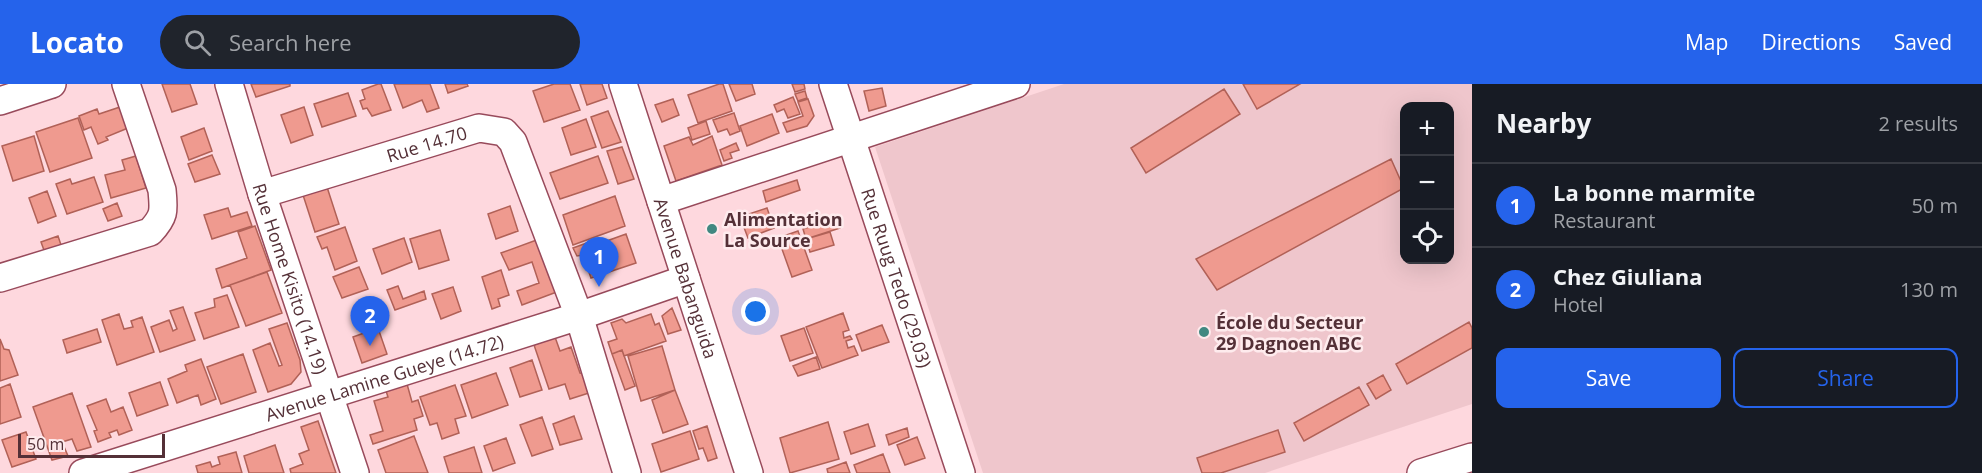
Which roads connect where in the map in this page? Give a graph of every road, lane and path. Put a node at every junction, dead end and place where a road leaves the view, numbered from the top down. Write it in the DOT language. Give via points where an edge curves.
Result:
graph roads {
  1 [pos="52,84"];
  2 [pos="126,84"];
  3 [pos="229,84"];
  4 [pos="623,84"];
  5 [pos="833,84"];
  6 [pos="1016,84"];
  7 [pos="0,100"];
  8 [pos="852,138"];
  9 [pos="262,194"];
  10 [pos="661,201"];
  11 [pos="0,278"];
  12 [pos="686,279"];
  13 [pos="579,316"];
  14 [pos="328,396"];
  15 [pos="1472,457"];
  16 [pos="83,473"];
  17 [pos="354,473"];
  18 [pos="627,473"];
  19 [pos="749,473"];
  20 [pos="961,473"];
  21 [pos="1421,473"];
  1 -- 7 [label="street"];
  2 -- 11 [label="street" via="162,190 161,220 150,232"];
  3 -- 9 [label="street, Rue Home Kisito (14.19)"];
  4 -- 10 [label="street, Avenue Babanguida"];
  5 -- 8 [label="street, Rue Ruug Tedo (29.03)"];
  6 -- 8 [label="street"];
  8 -- 10 [label="street"];
  8 -- 20 [label="street, Rue Ruug Tedo (29.03)"];
  9 -- 13 [label="street, Rue 14.70" via="479,128 504,132 513,142"];
  9 -- 14 [label="street, Rue Home Kisito (14.19)"];
  10 -- 12 [label="street, Avenue Babanguida"];
  12 -- 13 [label="street, Avenue Lamine Gueye (14.72)"];
  12 -- 19 [label="street, Avenue Babanguida"];
  13 -- 14 [label="street, Avenue Lamine Gueye (14.72)"];
  13 -- 18 [label="street, Rue 14.70"];
  14 -- 16 [label="street, Avenue Lamine Gueye (14.72)"];
  14 -- 17 [label="street, Rue Home Kisito (14.19)"];
  15 -- 21 [label="street"];
}
